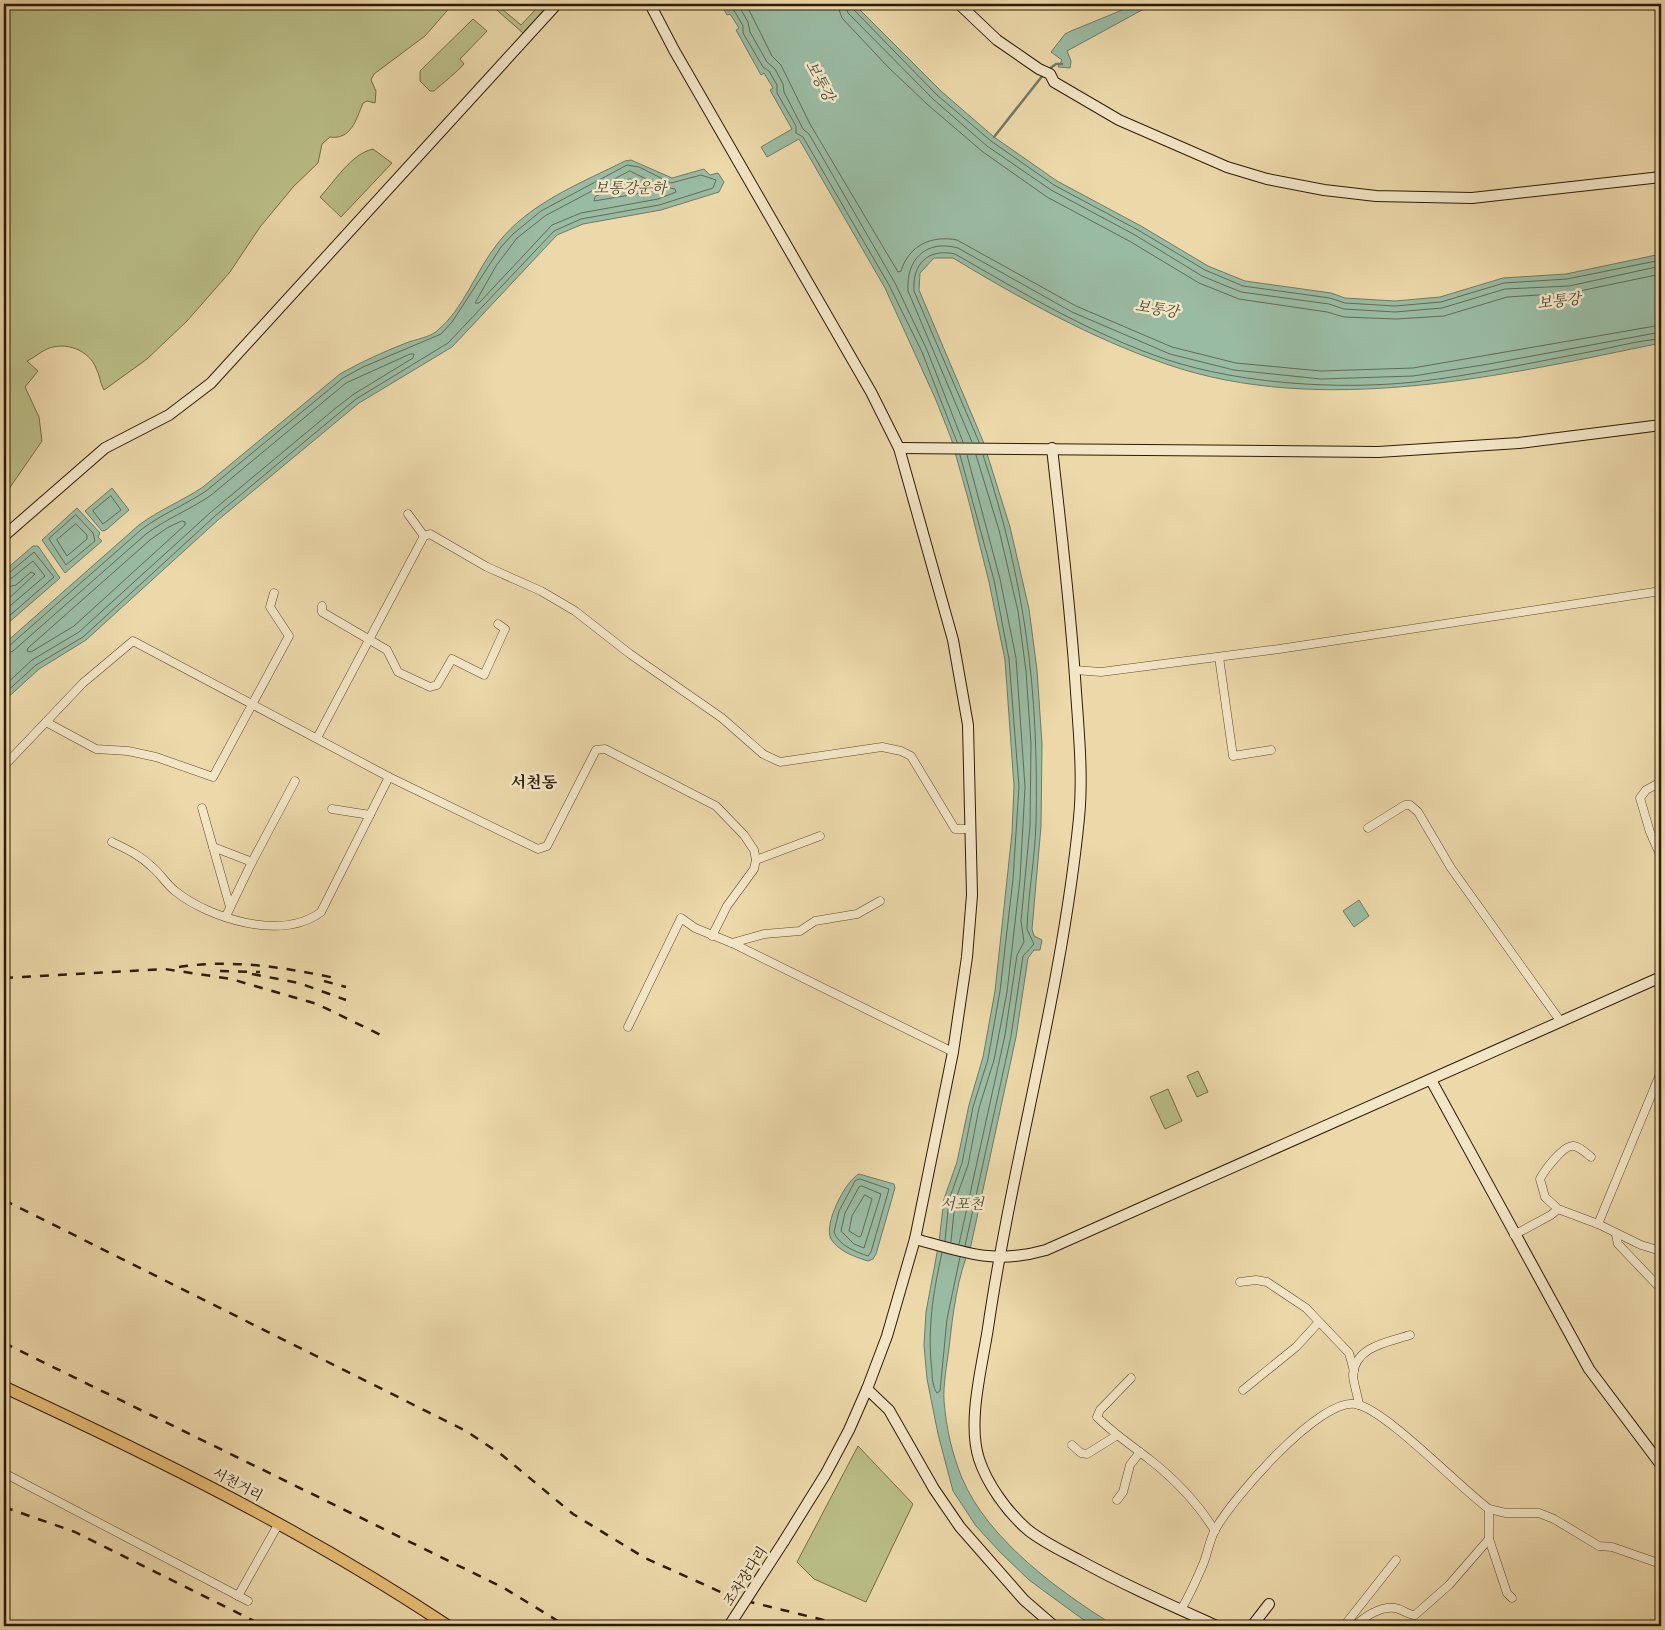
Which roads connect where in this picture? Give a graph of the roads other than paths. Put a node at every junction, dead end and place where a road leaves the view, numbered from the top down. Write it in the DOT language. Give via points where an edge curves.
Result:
graph roads {
  1 [pos="557,4"];
  2 [pos="650,4"];
  3 [pos="959,4"];
  4 [pos="1661,177"];
  5 [pos="1661,425"];
  6 [pos="900,448"];
  7 [pos="1052,448"];
  8 [pos="408,514"];
  9 [pos="4,536"];
  10 [pos="424,536"];
  11 [pos="1661,591"];
  12 [pos="274,593"];
  13 [pos="322,606"];
  14 [pos="498,624"];
  15 [pos="369,640"];
  16 [pos="1219,657"];
  17 [pos="1075,670"];
  18 [pos="252,704"];
  19 [pos="46,722"];
  20 [pos="317,738"];
  21 [pos="1271,750"];
  22 [pos="4,766"];
  23 [pos="390,777"];
  24 [pos="295,781"];
  25 [pos="1661,782"];
  26 [pos="202,808"];
  27 [pos="332,809"];
  28 [pos="370,815"];
  29 [pos="1368,828"];
  30 [pos="971,830"];
  31 [pos="820,836"];
  32 [pos="112,842"];
  33 [pos="213,847"];
  34 [pos="1661,857"];
  35 [pos="756,860"];
  36 [pos="252,862"];
  37 [pos="880,901"];
  38 [pos="230,907"];
  39 [pos="226,916"];
  40 [pos="712,936"];
  41 [pos="732,943"];
  42 [pos="1661,977"];
  43 [pos="1561,1022"];
  44 [pos="628,1027"];
  45 [pos="953,1052"];
  46 [pos="1661,1072"];
  47 [pos="1431,1080"];
  48 [pos="1591,1157"];
  49 [pos="1558,1209"];
  50 [pos="1598,1224"];
  51 [pos="1514,1235"];
  52 [pos="1616,1235"];
  53 [pos="915,1239"];
  54 [pos="1661,1251"];
  55 [pos="998,1258"];
  56 [pos="1240,1282"];
  57 [pos="1661,1289"];
  58 [pos="1320,1322"];
  59 [pos="1410,1335"];
  60 [pos="1354,1372"];
  61 [pos="1131,1378"];
  62 [pos="4,1387"];
  63 [pos="867,1389"];
  64 [pos="1243,1390"];
  65 [pos="1359,1405"];
  66 [pos="1116,1436"];
  67 [pos="1072,1444"];
  68 [pos="1140,1452"];
  69 [pos="1661,1465"];
  70 [pos="4,1473"];
  71 [pos="1117,1500"];
  72 [pos="1489,1510"];
  73 [pos="279,1523"];
  74 [pos="1215,1530"];
  75 [pos="1489,1539"];
  76 [pos="1396,1560"];
  77 [pos="1661,1564"];
  78 [pos="238,1596"];
  79 [pos="1512,1598"];
  80 [pos="248,1601"];
  81 [pos="1269,1604"];
  82 [pos="1181,1610"];
  83 [pos="441,1624"];
  84 [pos="728,1626"];
  85 [pos="1054,1626"];
  86 [pos="1217,1626"];
  87 [pos="1252,1626"];
  88 [pos="1344,1626"];
  89 [pos="1355,1626"];
  1 -- 9 [label="street" via="211,382 169,415 105,448"];
  2 -- 6 [label="street, 조차장다리"];
  3 -- 4 [label="street" via="997,40 1046,72 1054,82 1119,120 1192,152 1267,179 1376,196 1472,198"];
  5 -- 7 [label="street" via="1518,443 1414,451"];
  6 -- 7 [label="street"];
  6 -- 30 [label="street, 조차장다리" via="953,640 968,725"];
  7 -- 17 [label="street"];
  8 -- 10 [label="street"];
  10 -- 15 [label="street"];
  10 -- 30 [label="street" via="435,535 450,548 541,591 575,611 722,718 764,754 780,762 882,747 911,756 955,829"];
  11 -- 16 [label="street"];
  12 -- 18 [label="street" via="270,607 289,636"];
  13 -- 15 [label="street" via="322,612"];
  14 -- 15 [label="street" via="505,628 484,675 452,659 437,685 430,687 398,672 387,650"];
  15 -- 20 [label="street"];
  16 -- 17 [label="street" via="1101,672"];
  16 -- 21 [label="street" via="1233,756"];
  17 -- 55 [label="street" via="1080,783 1070,885 1046,1028"];
  18 -- 19 [label="street" via="133,640 83,683"];
  18 -- 19 [label="street" via="214,777 128,751 96,750"];
  18 -- 20 [label="street"];
  19 -- 22 [label="street"];
  20 -- 23 [label="street"];
  23 -- 28 [label="street"];
  23 -- 35 [label="street" via="538,849 547,846 596,750 605,749 716,806 744,835 754,850"];
  24 -- 36 [label="street"];
  25 -- 34 [label="street" via="1646,790 1640,798"];
  26 -- 33 [label="street"];
  27 -- 28 [label="street"];
  28 -- 39 [label="street" via="321,912 309,921 290,925 251,925"];
  29 -- 43 [label="street" via="1405,805 1418,812 1451,868"];
  30 -- 45 [label="street, 조차장다리" via="972,894 968,948"];
  31 -- 35 [label="street"];
  32 -- 39 [label="street" via="140,856 174,890"];
  33 -- 36 [label="street"];
  33 -- 38 [label="street"];
  35 -- 40 [label="street" via="754,869 727,906"];
  36 -- 38 [label="street"];
  37 -- 41 [label="street" via="857,914 815,921 800,931 764,934"];
  38 -- 39 [label="street"];
  40 -- 41 [label="street"];
  40 -- 44 [label="street" via="680,918"];
  41 -- 45 [label="street"];
  42 -- 43 [label="street"];
  43 -- 47 [label="street"];
  45 -- 53 [label="street, 조차장다리"];
  46 -- 50 [label="street"];
  47 -- 51 [label="street"];
  47 -- 55 [label="street" via="1046,1250"];
  48 -- 49 [label="street" via="1571,1146 1545,1170 1540,1184 1545,1197"];
  49 -- 50 [label="street"];
  49 -- 51 [label="street"];
  50 -- 52 [label="street"];
  51 -- 69 [label="street" via="1589,1369"];
  52 -- 54 [label="street"];
  52 -- 57 [label="street" via="1618,1244"];
  53 -- 55 [label="street"];
  53 -- 63 [label="street, 조차장다리" via="887,1336"];
  55 -- 82 [label="street" via="974,1428 979,1460 1008,1510 1027,1529 1045,1542 1134,1589"];
  56 -- 58 [label="street" via="1268,1282 1306,1308"];
  58 -- 60 [label="street" via="1349,1353"];
  58 -- 64 [label="street" via="1296,1348"];
  59 -- 60 [label="street" via="1377,1344 1368,1350"];
  60 -- 65 [label="street"];
  61 -- 66 [label="street" via="1097,1417"];
  62 -- 73 [label="main road, 서천거리" via="162,1462"];
  63 -- 84 [label="street, 조차장다리, bridge" via="825,1475"];
  63 -- 85 [label="street" via="888,1410 960,1527 1024,1600"];
  65 -- 72 [label="street" via="1388,1422"];
  65 -- 74 [label="street" via="1331,1410 1287,1443"];
  66 -- 67 [label="street" via="1087,1454"];
  66 -- 68 [label="street"];
  68 -- 71 [label="street" via="1130,1465 1123,1492"];
  68 -- 74 [label="street" via="1187,1492"];
  70 -- 78 [label="street"];
  72 -- 75 [label="street"];
  72 -- 77 [label="street" via="1539,1513 1599,1546 1612,1547"];
  73 -- 78 [label="street"];
  73 -- 83 [label="main road, 서천거리" via="392,1589"];
  74 -- 82 [label="street"];
  75 -- 79 [label="street"];
  75 -- 89 [label="street" via="1449,1585 1415,1615 1388,1608 1372,1613"];
  76 -- 88 [label="street"];
  78 -- 80 [label="street"];
  81 -- 87 [label="street"];
  82 -- 86 [label="street"];
}
